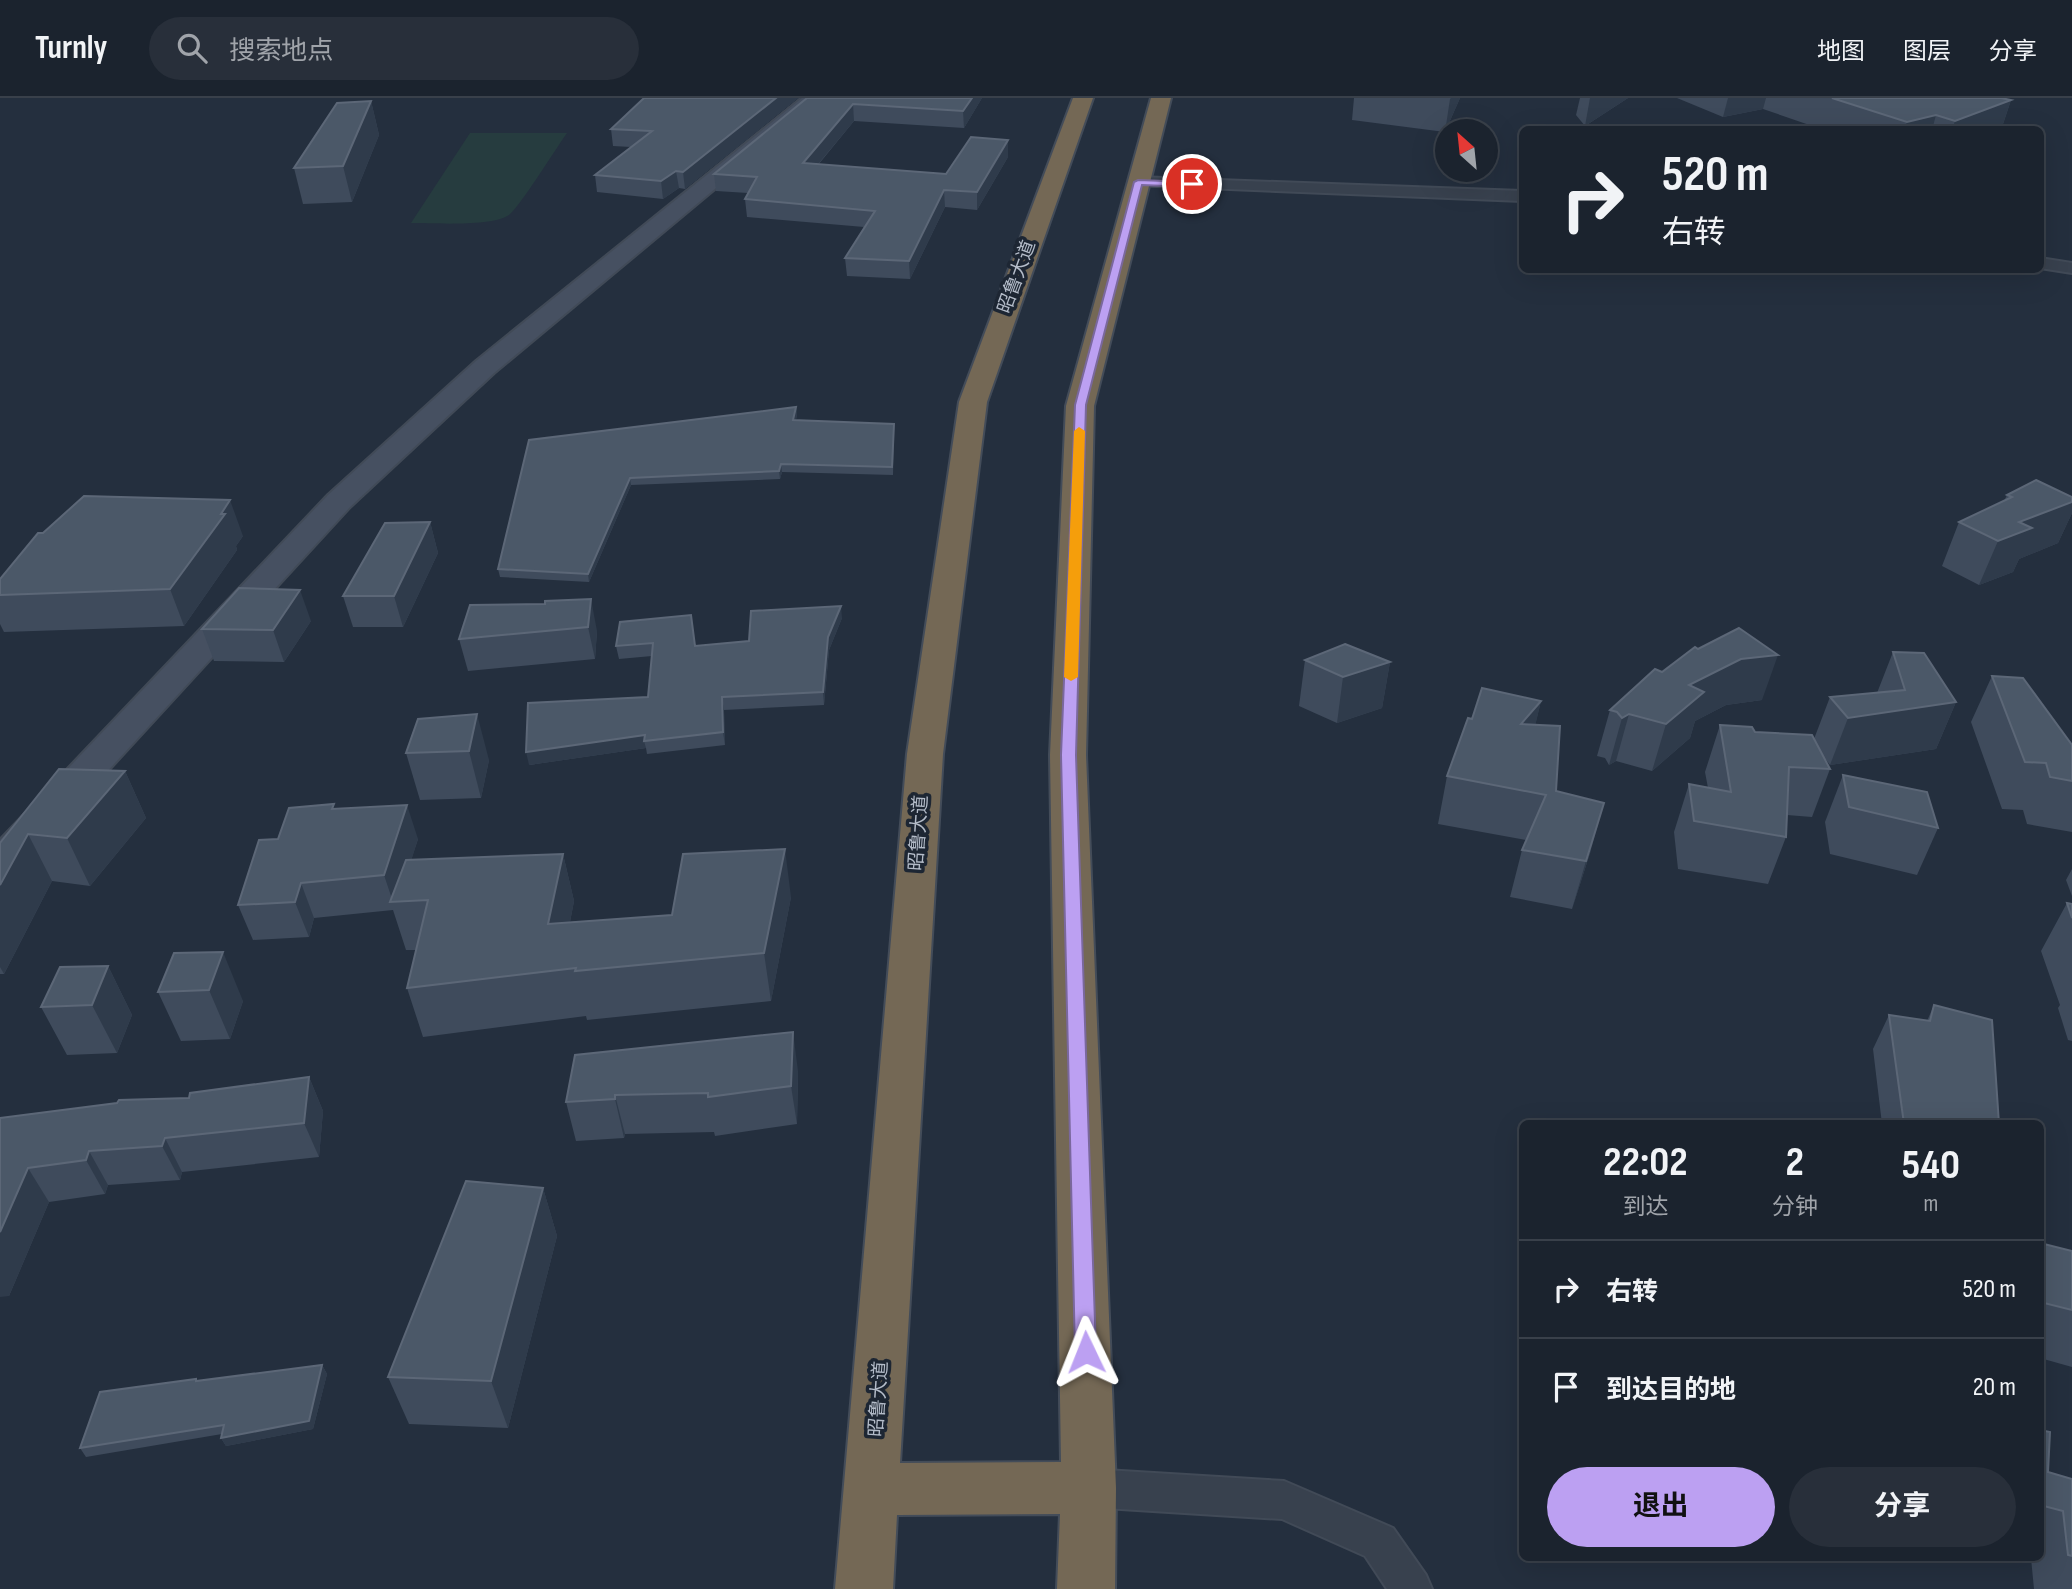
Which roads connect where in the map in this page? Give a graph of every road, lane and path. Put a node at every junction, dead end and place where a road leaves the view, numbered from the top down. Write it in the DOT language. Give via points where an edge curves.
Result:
graph roads {
  1 [pos="814,98"];
  2 [pos="1083,98"];
  3 [pos="1161,98"];
  4 [pos="1138,182"];
  5 [pos="1519,197"];
  6 [pos="2044,264"];
  7 [pos="2072,268"];
  8 [pos="0,864"];
  9 [pos="1089,1488"];
  10 [pos="872,1489"];
  11 [pos="864,1589"];
  12 [pos="1086,1589"];
  13 [pos="1411,1589"];
  1 -- 8 [label="main road" via="485,367 339,501"];
  2 -- 10 [label="highway, 昭鲁大道" via="973,401 925,754"];
  3 -- 4 [label="highway"];
  4 -- 5 [label="street"];
  4 -- 9 [label="highway" via="1080,405 1068,755"];
  6 -- 7 [label="street"];
  9 -- 10 [label="highway"];
  9 -- 12 [label="highway"];
  9 -- 13 [label="street" via="1284,1500 1379,1542"];
  10 -- 11 [label="highway, 昭鲁大道"];
}
